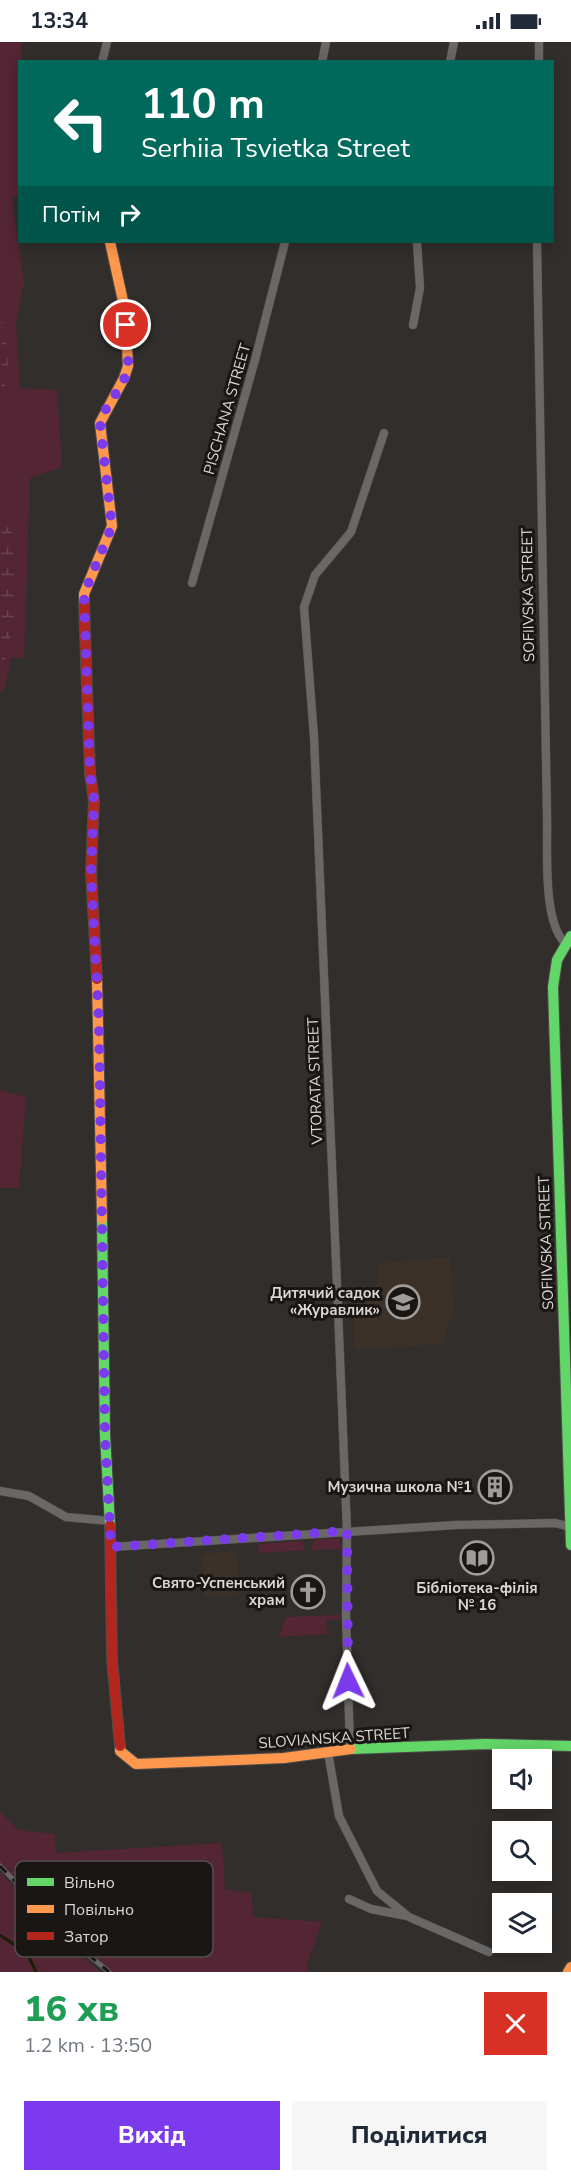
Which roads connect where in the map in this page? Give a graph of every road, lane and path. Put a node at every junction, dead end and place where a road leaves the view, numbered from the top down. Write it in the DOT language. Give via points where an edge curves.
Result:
graph roads {
  1 [pos="107,42"];
  2 [pos="326,42"];
  3 [pos="454,42"];
  4 [pos="538,42"];
  5 [pos="102,60"];
  6 [pos="322,60"];
  7 [pos="450,60"];
  8 [pos="539,60"];
  9 [pos="110,243"];
  10 [pos="285,243"];
  11 [pos="417,243"];
  12 [pos="537,243"];
  13 [pos="413,325"];
  14 [pos="384,433"];
  15 [pos="192,583"];
  16 [pos="568,939"];
  17 [pos="0,1491"];
  18 [pos="110,1521"];
  19 [pos="571,1527"];
  20 [pos="347,1531"];
  21 [pos="571,1545"];
  22 [pos="111,1547"];
  23 [pos="571,1746"];
  24 [pos="351,1749"];
  25 [pos="328,1752"];
  26 [pos="349,1899"];
  27 [pos="409,1917"];
  28 [pos="489,1952"];
  29 [pos="571,1967"];
  30 [pos="568,1972"];
  1 -- 5 [label="street"];
  2 -- 6 [label="street"];
  3 -- 7 [label="street"];
  4 -- 8 [label="street"];
  9 -- 18 [label="street" via="121,284 129,352 125,377 103,411 100,423 112,526 84,594 94,800 91,873 99,1023"];
  10 -- 15 [label="street, PISCHANA STREET"];
  11 -- 13 [label="street" via="420,288"];
  12 -- 16 [label="street, SOFIIVSKA STREET" via="547,825 553,918 558,936"];
  14 -- 20 [label="street, VTORATA STREET" via="351,532 315,575 304,607 314,737"];
  16 -- 19 [label="street, SOFIIVSKA STREET" via="554,971 554,1036"];
  17 -- 18 [label="street" via="29,1496 66,1517"];
  18 -- 22 [label="street"];
  19 -- 20 [label="street" via="456,1525"];
  19 -- 21 [label="street, SOFIIVSKA STREET"];
  20 -- 22 [label="street"];
  20 -- 24 [label="street, VTORATA STREET"];
  22 -- 25 [label="street, SLOVIANSKA STREET" via="112,1659 120,1751 136,1764 284,1758"];
  23 -- 24 [label="street, SLOVIANSKA STREET" via="485,1744"];
  24 -- 25 [label="street, SLOVIANSKA STREET"];
  25 -- 27 [label="street" via="339,1815 377,1891"];
  26 -- 27 [label="street" via="371,1909"];
  27 -- 28 [label="street"];
  29 -- 30 [label="street"];
}
